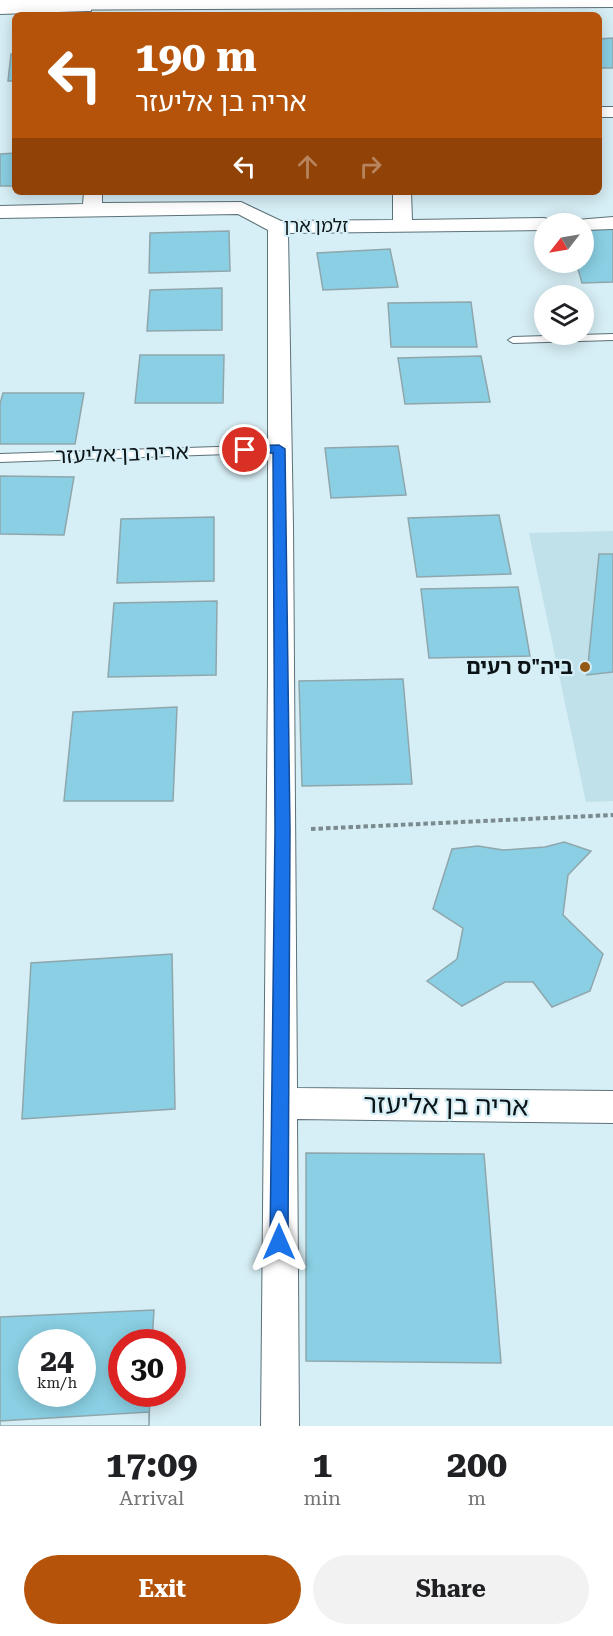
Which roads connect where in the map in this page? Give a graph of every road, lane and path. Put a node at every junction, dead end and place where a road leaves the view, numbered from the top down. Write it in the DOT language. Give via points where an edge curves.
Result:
graph roads {
  1 [pos="613,1"];
  2 [pos="258,3"];
  3 [pos="0,4"];
  4 [pos="105,12"];
  5 [pos="402,195"];
  6 [pos="92,200"];
  7 [pos="0,212"];
  8 [pos="613,223"];
  9 [pos="534,224"];
  10 [pos="594,224"];
  11 [pos="404,225"];
  12 [pos="278,227"];
  13 [pos="613,337"];
  14 [pos="513,340"];
  15 [pos="279,449"];
  16 [pos="0,458"];
  17 [pos="613,815"];
  18 [pos="283,830"];
  19 [pos="279,1104"];
  20 [pos="613,1107"];
  21 [pos="280,1426"];
  1 -- 2 [label="main road"];
  2 -- 3 [label="main road"];
  2 -- 4 [label="lane"];
  5 -- 11 [label="street"];
  6 -- 7 [label="street, זלמן ארן"];
  6 -- 12 [label="street, זלמן ארן" via="241,208"];
  8 -- 10 [label="street"];
  9 -- 11 [label="street, זלמן ארן"];
  11 -- 12 [label="street, זלמן ארן"];
  12 -- 15 [label="street"];
  13 -- 14 [label="lane"];
  15 -- 16 [label="lane, אריה בן אליעזר"];
  15 -- 18 [label="street"];
  17 -- 18 [label="path"];
  18 -- 19 [label="street"];
  19 -- 20 [label="street, אריה בן אליעזר"];
  19 -- 21 [label="street"];
}
